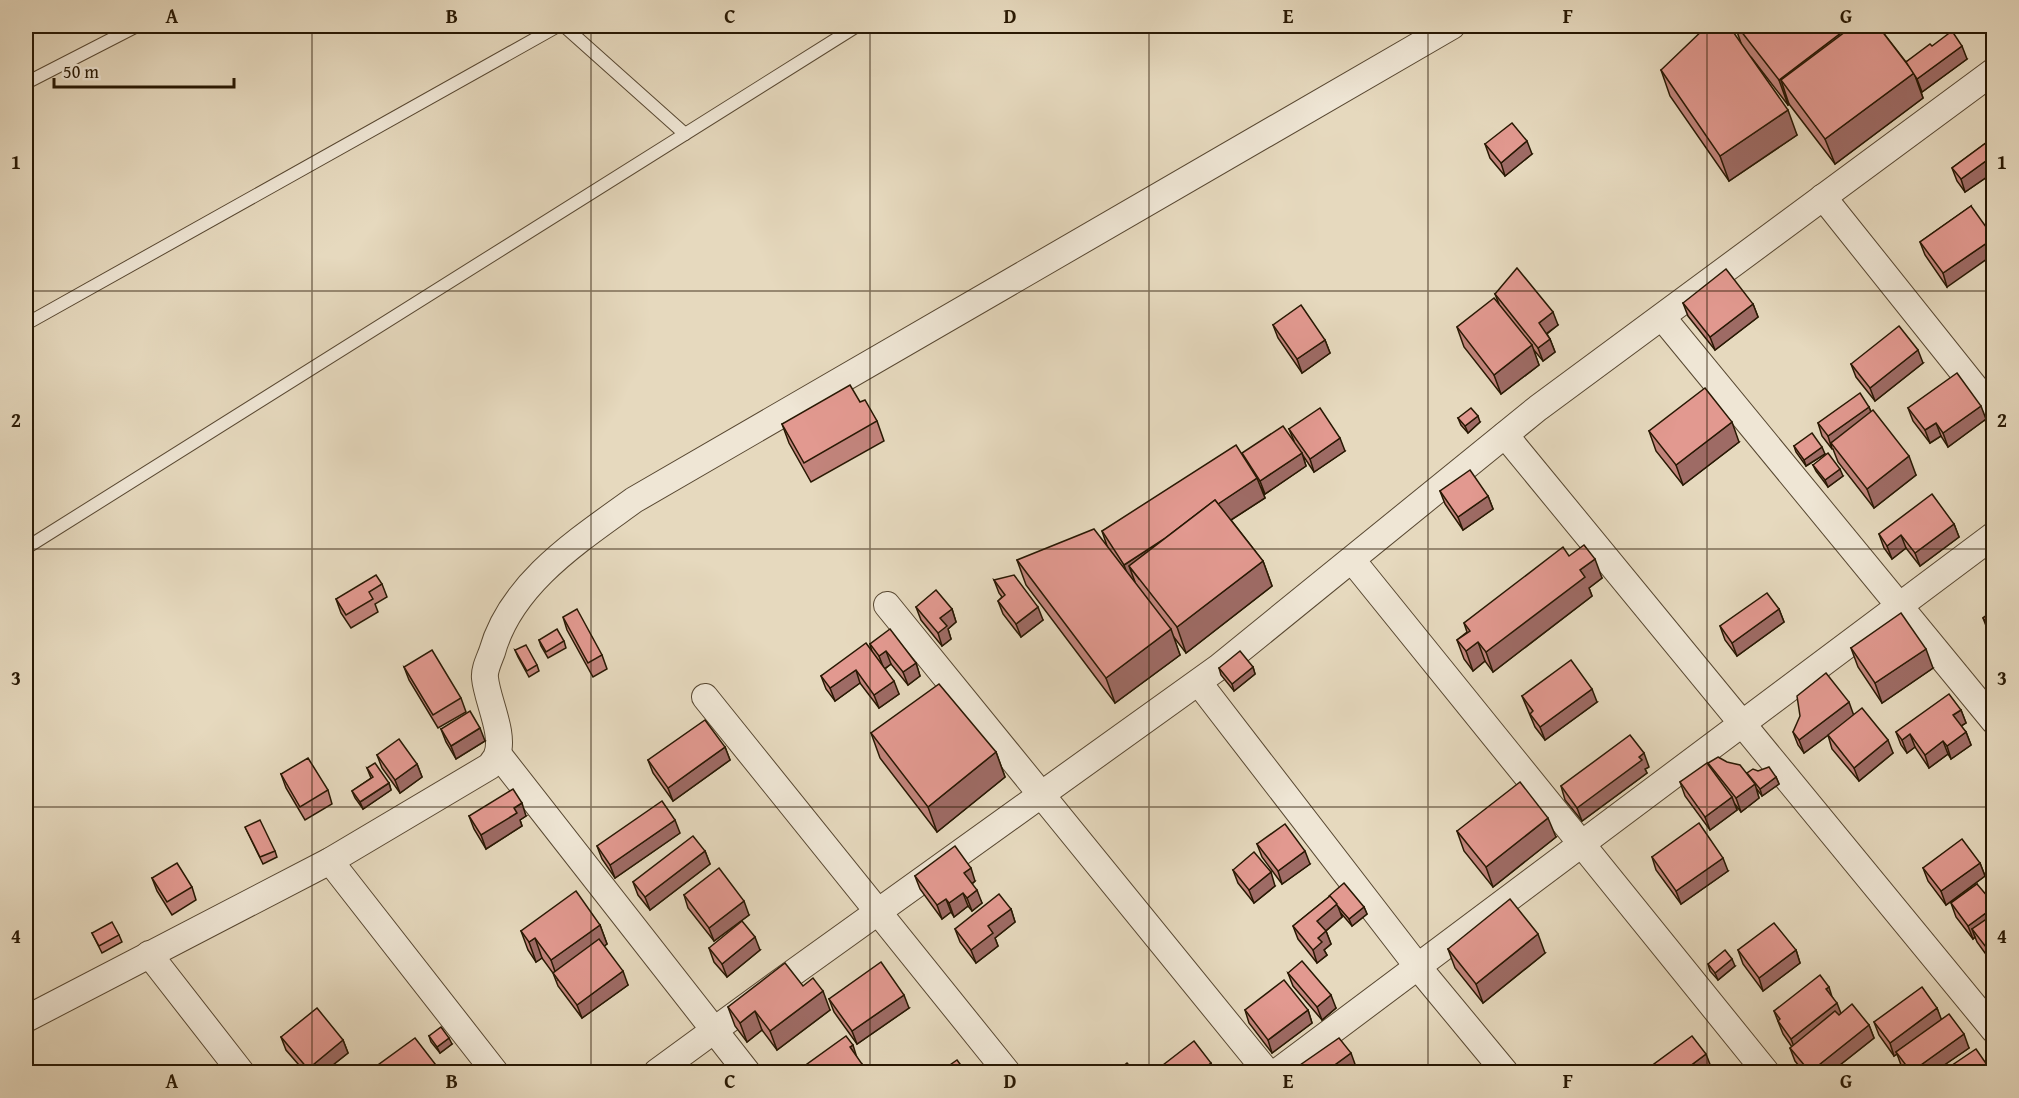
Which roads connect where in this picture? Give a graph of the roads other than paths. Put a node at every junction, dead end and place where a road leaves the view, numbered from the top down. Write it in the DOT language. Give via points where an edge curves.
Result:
graph roads {
  1 [pos="137,26"];
  2 [pos="558,26"];
  3 [pos="564,26"];
  4 [pos="857,26"];
  5 [pos="1452,26"];
  6 [pos="1991,78"];
  7 [pos="26,83"];
  8 [pos="685,134"];
  9 [pos="1823,197"];
  10 [pos="1662,317"];
  11 [pos="26,324"];
  12 [pos="1994,411"];
  13 [pos="1505,435"];
  14 [pos="1994,535"];
  15 [pos="26,548"];
  16 [pos="1352,560"];
  17 [pos="887,604"];
  18 [pos="1899,606"];
  19 [pos="1198,682"];
  20 [pos="705,696"];
  21 [pos="1994,720"];
  22 [pos="1743,723"];
  23 [pos="498,754"];
  24 [pos="1042,794"];
  25 [pos="1581,844"];
  26 [pos="330,861"];
  27 [pos="878,912"];
  28 [pos="149,954"];
  29 [pos="1418,967"];
  30 [pos="26,1019"];
  31 [pos="1994,1030"];
  32 [pos="714,1031"];
  33 [pos="241,1072"];
  34 [pos="495,1072"];
  35 [pos="657,1072"];
  36 [pos="747,1072"];
  37 [pos="1007,1072"];
  38 [pos="1267,1072"];
  39 [pos="1277,1072"];
  40 [pos="1505,1072"];
  41 [pos="1766,1072"];
  1 -- 7 [label="lane"];
  2 -- 11 [label="lane"];
  3 -- 8 [label="lane"];
  4 -- 8 [label="lane"];
  5 -- 23 [label="street" via="634,500 570,547 527,587 497,632 484,676 499,735"];
  6 -- 9 [label="street"];
  8 -- 15 [label="lane"];
  9 -- 10 [label="street"];
  9 -- 12 [label="street"];
  10 -- 13 [label="street"];
  10 -- 18 [label="street"];
  13 -- 16 [label="street"];
  13 -- 22 [label="street"];
  14 -- 18 [label="street"];
  16 -- 19 [label="street"];
  16 -- 25 [label="street"];
  17 -- 24 [label="street"];
  18 -- 21 [label="street"];
  18 -- 22 [label="street"];
  19 -- 24 [label="street"];
  19 -- 29 [label="street"];
  20 -- 27 [label="street"];
  22 -- 25 [label="street"];
  22 -- 31 [label="street"];
  23 -- 26 [label="street" via="490,766"];
  23 -- 32 [label="street"];
  24 -- 27 [label="street"];
  24 -- 38 [label="street"];
  25 -- 29 [label="street"];
  25 -- 41 [label="street"];
  26 -- 28 [label="street"];
  26 -- 34 [label="street"];
  27 -- 32 [label="street"];
  27 -- 37 [label="street"];
  28 -- 30 [label="street"];
  28 -- 33 [label="street"];
  29 -- 39 [label="street"];
  29 -- 40 [label="street"];
  32 -- 35 [label="street"];
  32 -- 36 [label="street"];
}
